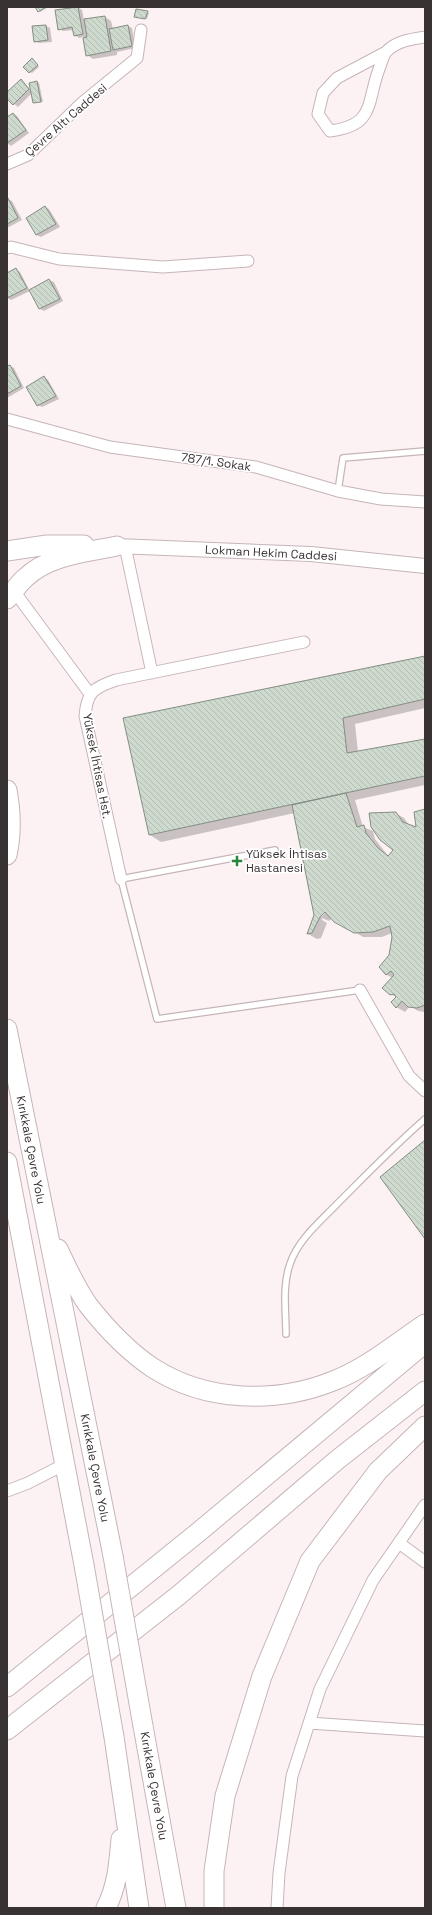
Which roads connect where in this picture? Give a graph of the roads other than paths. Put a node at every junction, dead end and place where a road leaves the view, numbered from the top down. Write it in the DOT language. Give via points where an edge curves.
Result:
graph roads {
  1 [pos="141,30"];
  2 [pos="425,37"];
  3 [pos="386,52"];
  4 [pos="7,164"];
  5 [pos="7,248"];
  6 [pos="248,261"];
  7 [pos="7,420"];
  8 [pos="425,451"];
  9 [pos="338,491"];
  10 [pos="425,502"];
  11 [pos="121,546"];
  12 [pos="7,551"];
  13 [pos="425,566"];
  14 [pos="9,588"];
  15 [pos="304,642"];
  16 [pos="152,673"];
  17 [pos="90,694"];
  18 [pos="7,790"];
  19 [pos="275,850"];
  20 [pos="7,855"];
  21 [pos="121,879"];
  22 [pos="360,990"];
  23 [pos="7,1029"];
  24 [pos="425,1091"];
  25 [pos="425,1119"];
  26 [pos="7,1162"];
  27 [pos="47,1226"];
  28 [pos="425,1324"];
  29 [pos="286,1334"];
  30 [pos="425,1343"];
  31 [pos="425,1391"];
  32 [pos="425,1426"];
  33 [pos="64,1464"];
  34 [pos="7,1491"];
  35 [pos="425,1506"];
  36 [pos="399,1542"];
  37 [pos="425,1562"];
  38 [pos="7,1687"];
  39 [pos="309,1723"];
  40 [pos="7,1730"];
  41 [pos="425,1731"];
  42 [pos="123,1798"];
  43 [pos="106,1908"];
  44 [pos="139,1908"];
  45 [pos="176,1908"];
  46 [pos="214,1908"];
  47 [pos="277,1908"];
  1 -- 4 [label="street, Çevre Altı Caddesi" via="137,58 83,102 28,155"];
  2 -- 3 [label="street" via="403,40"];
  3 -- 3 [label="street" via="337,78 323,92 318,114 330,130 345,129 358,124 367,111"];
  5 -- 6 [label="street" via="59,259 163,267"];
  7 -- 9 [label="street, 787/1. Sokak" via="110,448 256,467"];
  8 -- 9 [label="lane" via="343,458"];
  9 -- 10 [label="street, 787/1. Sokak" via="381,499"];
  11 -- 12 [label="highway" via="69,544"];
  11 -- 13 [label="street, Lokman Hekim Caddesi" via="311,554"];
  11 -- 14 [label="highway" via="64,557 43,566"];
  11 -- 16 [label="street"];
  14 -- 17 [label="street"];
  15 -- 16 [label="street"];
  16 -- 17 [label="street" via="102,685"];
  17 -- 21 [label="street, Yüksek İhtisas Hst." via="86,701 85,716"];
  18 -- 20 [label="highway" via="10,818"];
  19 -- 21 [label="lane"];
  21 -- 22 [label="lane" via="157,1019"];
  22 -- 24 [label="street" via="409,1076"];
  23 -- 27 [label="highway, Kırıkkale Çevre Yolu"];
  25 -- 29 [label="lane" via="311,1231 296,1249 286,1286"];
  26 -- 33 [label="highway"];
  27 -- 28 [label="highway" via="77,1287 110,1329 135,1354 154,1368 197,1388 242,1396 282,1396 305,1391 334,1381 369,1363"];
  27 -- 45 [label="highway, Kırıkkale Çevre Yolu, bridge" via="113,1556"];
  30 -- 38 [label="highway" via="201,1530"];
  31 -- 40 [label="highway" via="337,1460 179,1595"];
  32 -- 46 [label="highway" via="378,1471 310,1561 262,1676 225,1796 214,1871"];
  33 -- 34 [label="street"];
  33 -- 42 [label="highway, bridge" via="84,1565"];
  35 -- 36 [label="street"];
  36 -- 37 [label="street"];
  36 -- 39 [label="street" via="373,1580 320,1689"];
  39 -- 41 [label="street"];
  39 -- 47 [label="street" via="292,1776"];
  42 -- 43 [label="highway" via="119,1866"];
  42 -- 44 [label="highway"];
}
